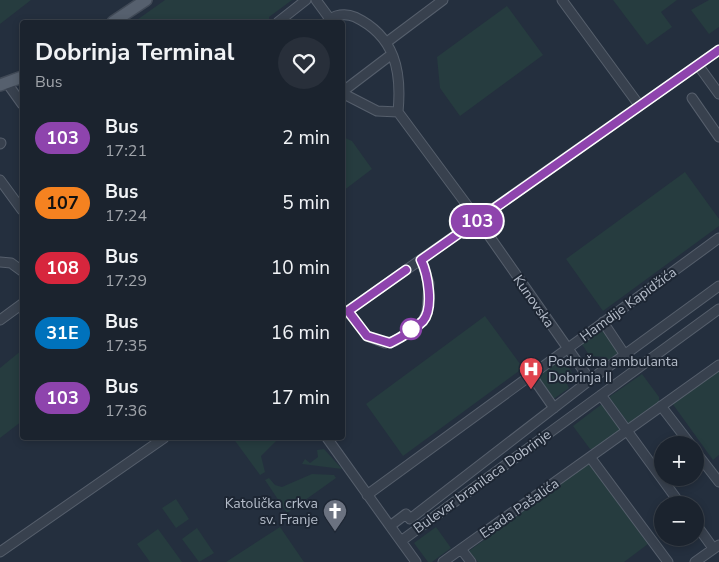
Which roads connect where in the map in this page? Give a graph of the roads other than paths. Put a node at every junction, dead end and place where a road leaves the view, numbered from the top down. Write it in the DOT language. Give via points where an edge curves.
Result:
graph roads {
  1 [pos="146,0"];
  2 [pos="306,0"];
  3 [pos="316,0"];
  4 [pos="443,0"];
  5 [pos="562,0"];
  6 [pos="116,20"];
  7 [pos="281,20"];
  8 [pos="327,20"];
  9 [pos="330,20"];
  10 [pos="387,42"];
  11 [pos="719,50"];
  12 [pos="392,54"];
  13 [pos="698,65"];
  14 [pos="20,77"];
  15 [pos="4,84"];
  16 [pos="345,90"];
  17 [pos="345,94"];
  18 [pos="719,94"];
  19 [pos="692,98"];
  20 [pos="20,102"];
  21 [pos="639,105"];
  22 [pos="398,112"];
  23 [pos="719,137"];
  24 [pos="0,180"];
  25 [pos="20,207"];
  26 [pos="478,220"];
  27 [pos="719,238"];
  28 [pos="421,260"];
  29 [pos="0,262"];
  30 [pos="20,270"];
  31 [pos="719,286"];
  32 [pos="20,305"];
  33 [pos="719,309"];
  34 [pos="346,313"];
  35 [pos="0,320"];
  36 [pos="603,322"];
  37 [pos="567,348"];
  38 [pos="625,355"];
  39 [pos="719,365"];
  40 [pos="531,375"];
  41 [pos="590,380"];
  42 [pos="601,396"];
  43 [pos="661,406"];
  44 [pos="554,408"];
  45 [pos="626,430"];
  46 [pos="684,436"];
  47 [pos="161,440"];
  48 [pos="328,440"];
  49 [pos="590,457"];
  50 [pos="704,463"];
  51 [pos="719,482"];
  52 [pos="368,495"];
  53 [pos="674,496"];
  54 [pos="390,526"];
  55 [pos="704,533"];
  56 [pos="400,541"];
  57 [pos="716,547"];
  58 [pos="461,549"];
  59 [pos="0,552"];
  60 [pos="416,562"];
  61 [pos="444,562"];
  62 [pos="471,562"];
  63 [pos="668,562"];
  64 [pos="695,562"];
  1 -- 6 [label="main road"];
  2 -- 7 [label="street"];
  3 -- 8 [label="street"];
  4 -- 10 [label="street"];
  5 -- 21 [label="street"];
  9 -- 10 [label="street" via="339,14 350,14 368,23"];
  10 -- 12 [label="street"];
  11 -- 13 [label="street"];
  12 -- 16 [label="street"];
  12 -- 22 [label="street" via="400,92"];
  13 -- 18 [label="street"];
  13 -- 21 [label="street"];
  14 -- 15 [label="main road"];
  15 -- 20 [label="street"];
  17 -- 22 [label="street" via="377,111"];
  19 -- 23 [label="street"];
  21 -- 26 [label="street"];
  22 -- 26 [label="street, Kunovska"];
  24 -- 25 [label="street"];
  26 -- 28 [label="street"];
  26 -- 37 [label="street, Kunovska"];
  27 -- 36 [label="street, Hamdije Kapidžića"];
  28 -- 34 [label="street"];
  28 -- 34 [label="street" via="429,283 427,312 423,321 390,343 367,336"];
  29 -- 30 [label="street" via="11,263"];
  31 -- 38 [label="street, Bulevar branilaca Dobrinje"];
  32 -- 35 [label="street"];
  33 -- 42 [label="street, Bulevar branilaca Dobrinje"];
  36 -- 37 [label="street, Hamdije Kapidžića"];
  36 -- 38 [label="street"];
  37 -- 40 [label="street, Hamdije Kapidžića"];
  37 -- 41 [label="street, Kunovska"];
  38 -- 41 [label="street, Bulevar branilaca Dobrinje"];
  39 -- 43 [label="street, Esada Pašalića"];
  40 -- 44 [label="street"];
  40 -- 52 [label="street, Hamdije Kapidžića"];
  41 -- 44 [label="street, Bulevar branilaca Dobrinje"];
  42 -- 45 [label="street"];
  42 -- 56 [label="street, Bulevar branilaca Dobrinje"];
  43 -- 45 [label="street, Esada Pašalića"];
  43 -- 46 [label="street"];
  44 -- 54 [label="street, Bulevar branilaca Dobrinje" via="410,519 406,514"];
  45 -- 49 [label="street, Esada Pašalića"];
  45 -- 53 [label="street"];
  47 -- 59 [label="street"];
  48 -- 52 [label="street"];
  49 -- 58 [label="street, Esada Pašalića"];
  49 -- 63 [label="street"];
  50 -- 51 [label="street"];
  52 -- 54 [label="street"];
  54 -- 56 [label="street, Bulevar branilaca Dobrinje"];
  55 -- 57 [label="street"];
  56 -- 60 [label="street"];
  57 -- 64 [label="street"];
  58 -- 61 [label="street, Esada Pašalića"];
  58 -- 62 [label="street"];
}
